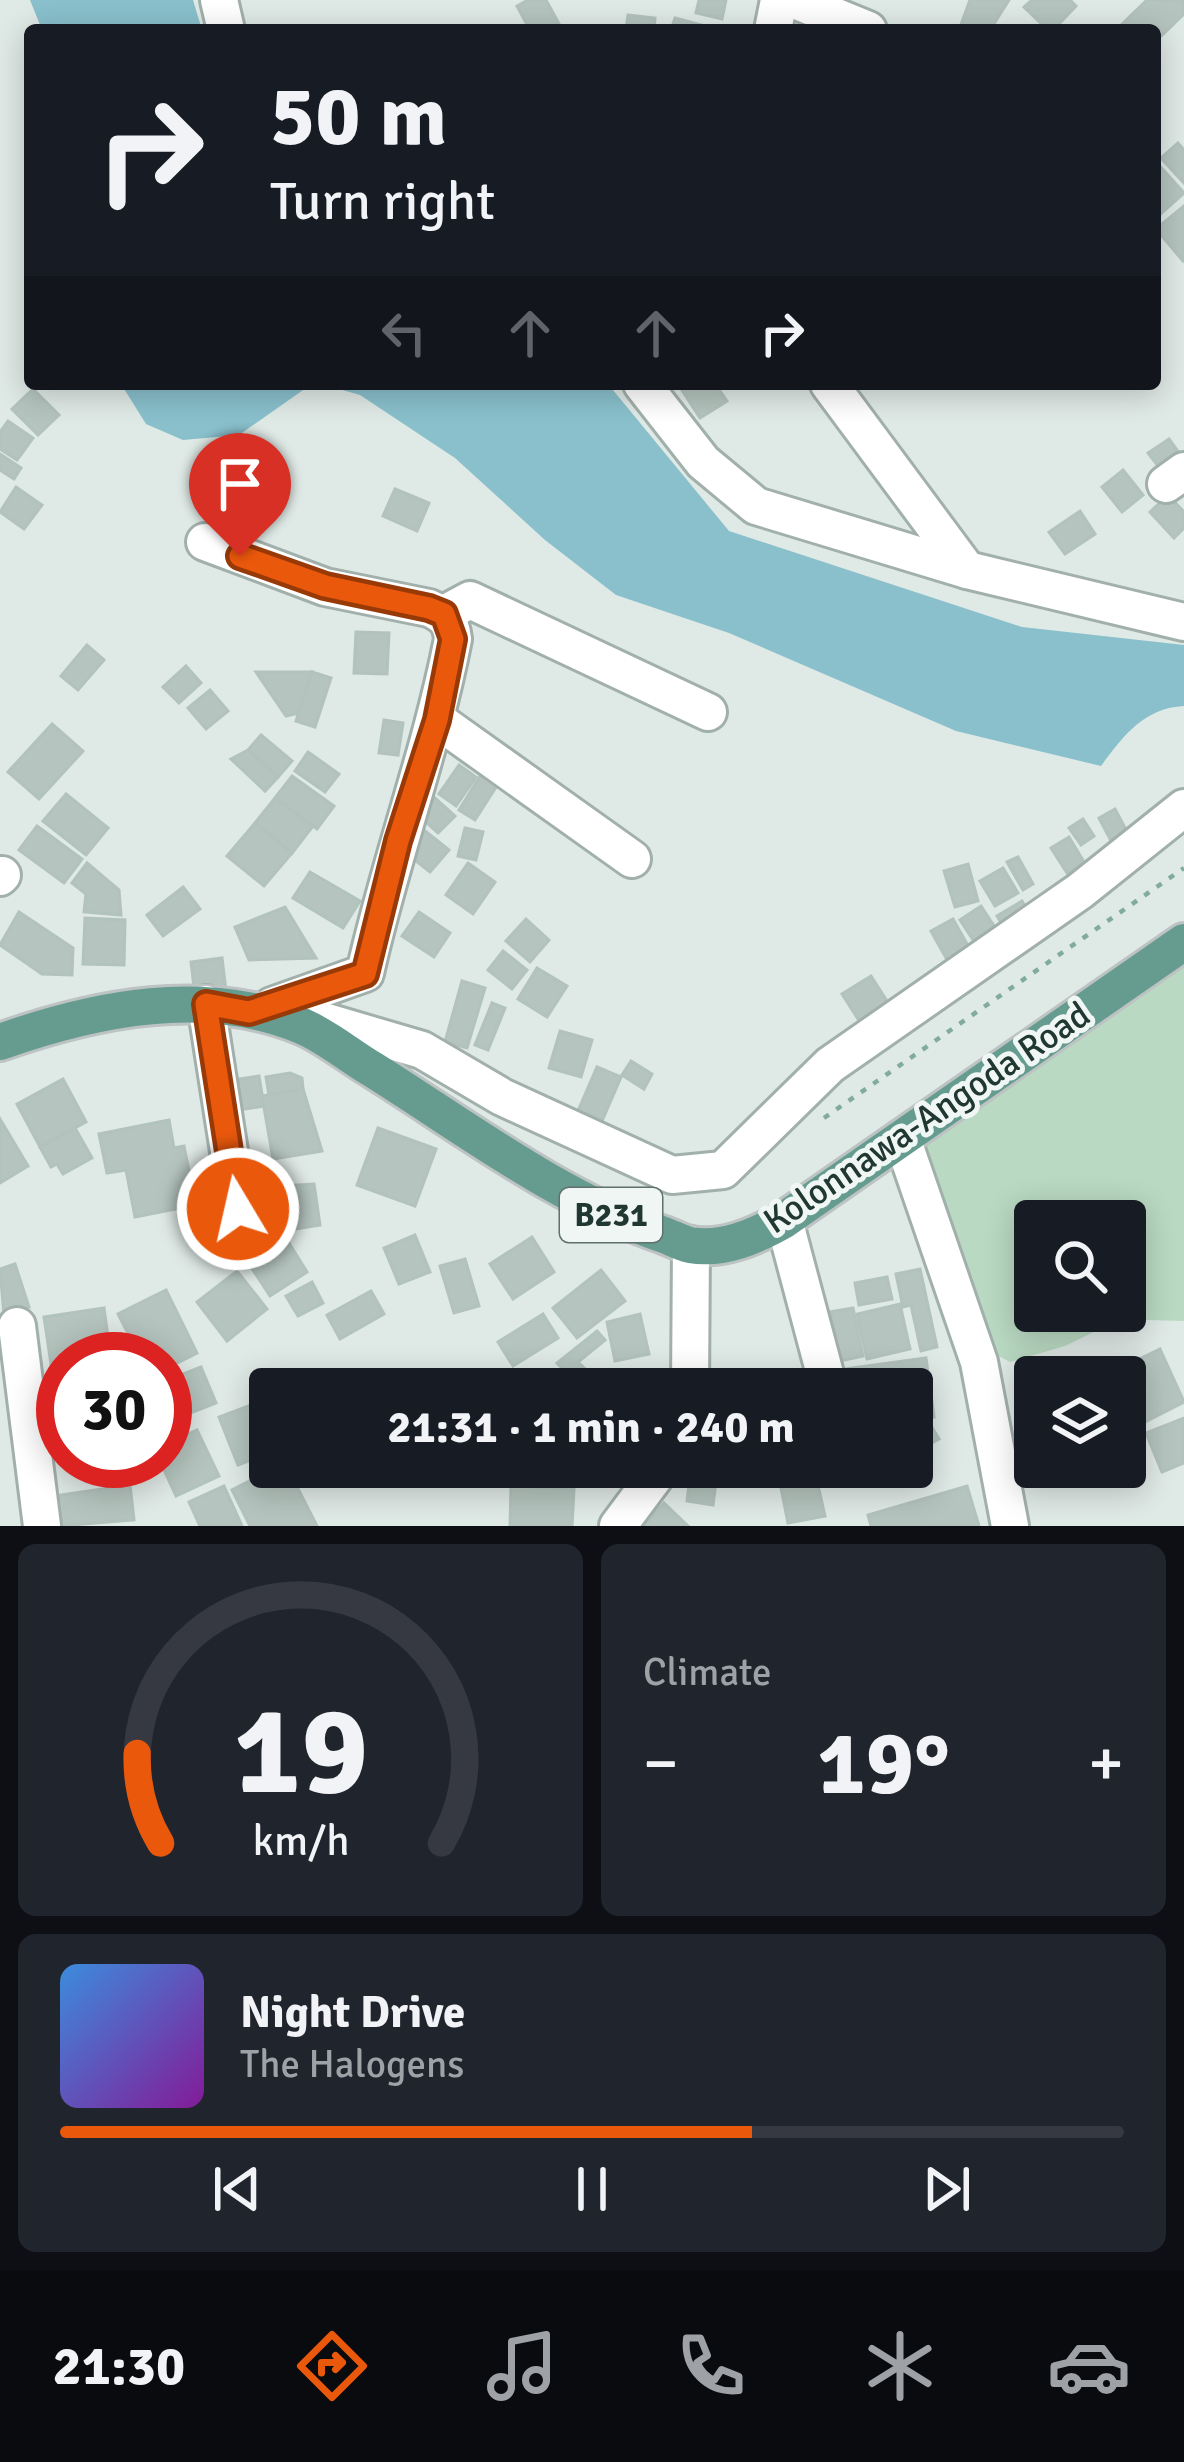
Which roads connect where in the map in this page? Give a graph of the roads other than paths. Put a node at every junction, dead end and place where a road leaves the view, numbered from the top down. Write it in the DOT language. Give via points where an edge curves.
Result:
graph roads {
  1 [pos="794,0"];
  2 [pos="853,24"];
  3 [pos="647,390"];
  4 [pos="833,390"];
  5 [pos="205,542"];
  6 [pos="967,570"];
  7 [pos="444,614"];
  8 [pos="1184,622"];
  9 [pos="707,712"];
  10 [pos="437,720"];
  11 [pos="1184,808"];
  12 [pos="632,859"];
  13 [pos="1184,942"];
  14 [pos="206,1004"];
  15 [pos="260,1009"];
  16 [pos="0,1042"];
  17 [pos="902,1138"];
  18 [pos="238,1209"];
  19 [pos="784,1220"];
  20 [pos="691,1245"];
  21 [pos="16,1326"];
  22 [pos="690,1368"];
  23 [pos="823,1368"];
  24 [pos="646,1488"];
  25 [pos="42,1526"];
  26 [pos="618,1526"];
  27 [pos="1010,1526"];
  1 -- 2 [label="street"];
  3 -- 6 [label="street" via="703,462 756,506"];
  4 -- 6 [label="street"];
  5 -- 7 [label="street" via="325,586"];
  6 -- 8 [label="street"];
  7 -- 9 [label="street" via="470,600"];
  7 -- 10 [label="street" via="453,639"];
  10 -- 12 [label="street"];
  10 -- 15 [label="street" via="365,974"];
  11 -- 15 [label="street" via="1080,891 830,1065 723,1170 673,1175 422,1050"];
  13 -- 17 [label="main road, Kolonnawa-Angoda Road / B231"];
  14 -- 15 [label="main road, Kolonnawa-Angoda Road / B231"];
  14 -- 16 [label="main road, Kolonnawa-Angoda Road / B231" via="105,1012"];
  14 -- 18 [label="street"];
  15 -- 20 [label="main road, Kolonnawa-Angoda Road / B231" via="304,1027 567,1191"];
  17 -- 19 [label="main road, Kolonnawa-Angoda Road / B231"];
  17 -- 27 [label="street" via="979,1362"];
  19 -- 20 [label="main road, Kolonnawa-Angoda Road / B231" via="754,1237"];
  19 -- 23 [label="street"];
  20 -- 22 [label="street"];
  21 -- 25 [label="street"];
  24 -- 26 [label="street"];
}
